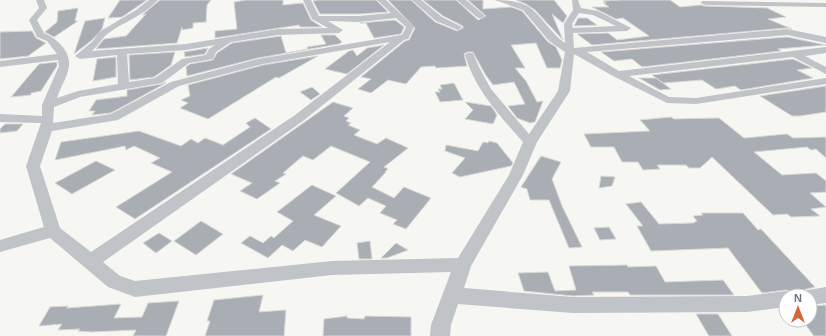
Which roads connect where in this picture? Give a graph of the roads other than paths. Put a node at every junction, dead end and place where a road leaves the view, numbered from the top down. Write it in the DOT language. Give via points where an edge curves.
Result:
graph roads {
  1 [pos="40,0"];
  2 [pos="154,0"];
  3 [pos="307,0"];
  4 [pos="381,0"];
  5 [pos="416,0"];
  6 [pos="460,0"];
  7 [pos="499,0"];
  8 [pos="565,0"];
  9 [pos="575,0"];
  10 [pos="716,1"];
  11 [pos="705,3"];
  12 [pos="826,4"];
  13 [pos="577,10"];
  14 [pos="398,15"];
  15 [pos="481,16"];
  16 [pos="315,17"];
  17 [pos="458,27"];
  18 [pos="568,31"];
  19 [pos="345,34"];
  20 [pos="233,39"];
  21 [pos="826,40"];
  22 [pos="362,43"];
  23 [pos="395,44"];
  24 [pos="826,50"];
  25 [pos="122,51"];
  26 [pos="574,51"];
  27 [pos="794,54"];
  28 [pos="82,55"];
  29 [pos="470,55"];
  30 [pos="64,61"];
  31 [pos="0,64"];
  32 [pos="826,71"];
  33 [pos="617,74"];
  34 [pos="826,81"];
  35 [pos="124,88"];
  36 [pos="53,89"];
  37 [pos="78,94"];
  38 [pos="48,116"];
  39 [pos="0,118"];
  40 [pos="530,142"];
  41 [pos="53,232"];
  42 [pos="0,246"];
  43 [pos="91,261"];
  44 [pos="463,265"];
  45 [pos="452,295"];
  46 [pos="778,301"];
  47 [pos="440,336"];
  1 -- 30 [label="street" via="43,8 33,20 35,26 40,35 50,39 59,49"];
  2 -- 28 [label="street" via="102,34"];
  3 -- 16 [label="street"];
  4 -- 14 [label="street"];
  5 -- 17 [label="street" via="438,19"];
  6 -- 15 [label="street"];
  7 -- 26 [label="street" via="526,8 552,39"];
  8 -- 9 [label="street"];
  9 -- 13 [label="street"];
  10 -- 11 [label="street"];
  10 -- 12 [label="street" via="748,5"];
  13 -- 18 [label="street" via="568,24"];
  13 -- 18 [label="street" via="595,13 626,28"];
  14 -- 16 [label="street" via="363,19"];
  14 -- 23 [label="street" via="410,27 408,34"];
  16 -- 19 [label="street"];
  18 -- 26 [label="street"];
  19 -- 20 [label="street" via="288,32"];
  19 -- 22 [label="street"];
  20 -- 25 [label="street" via="186,47"];
  20 -- 35 [label="street" via="212,51 210,57 186,61 158,82"];
  21 -- 26 [label="street" via="787,32"];
  22 -- 23 [label="street"];
  22 -- 38 [label="street" via="262,60 187,81 166,88 114,117"];
  23 -- 43 [label="street" via="299,118"];
  24 -- 27 [label="street"];
  25 -- 28 [label="street"];
  25 -- 35 [label="street"];
  26 -- 33 [label="street"];
  26 -- 40 [label="street" via="564,91"];
  27 -- 32 [label="street"];
  27 -- 33 [label="street" via="760,60"];
  28 -- 30 [label="street"];
  29 -- 40 [label="street" via="478,80"];
  30 -- 31 [label="street"];
  30 -- 36 [label="street"];
  33 -- 34 [label="street" via="667,100 696,100"];
  35 -- 37 [label="street"];
  36 -- 37 [label="street"];
  36 -- 38 [label="street"];
  37 -- 38 [label="street"];
  38 -- 39 [label="street" via="26,119"];
  38 -- 41 [label="street" via="33,166"];
  40 -- 44 [label="street" via="516,175"];
  41 -- 42 [label="street"];
  41 -- 43 [label="street"];
  43 -- 44 [label="street" via="114,282 134,289 332,268"];
  44 -- 45 [label="street"];
  45 -- 46 [label="street" via="573,305 747,304"];
  45 -- 47 [label="street" via="441,325"];
}
